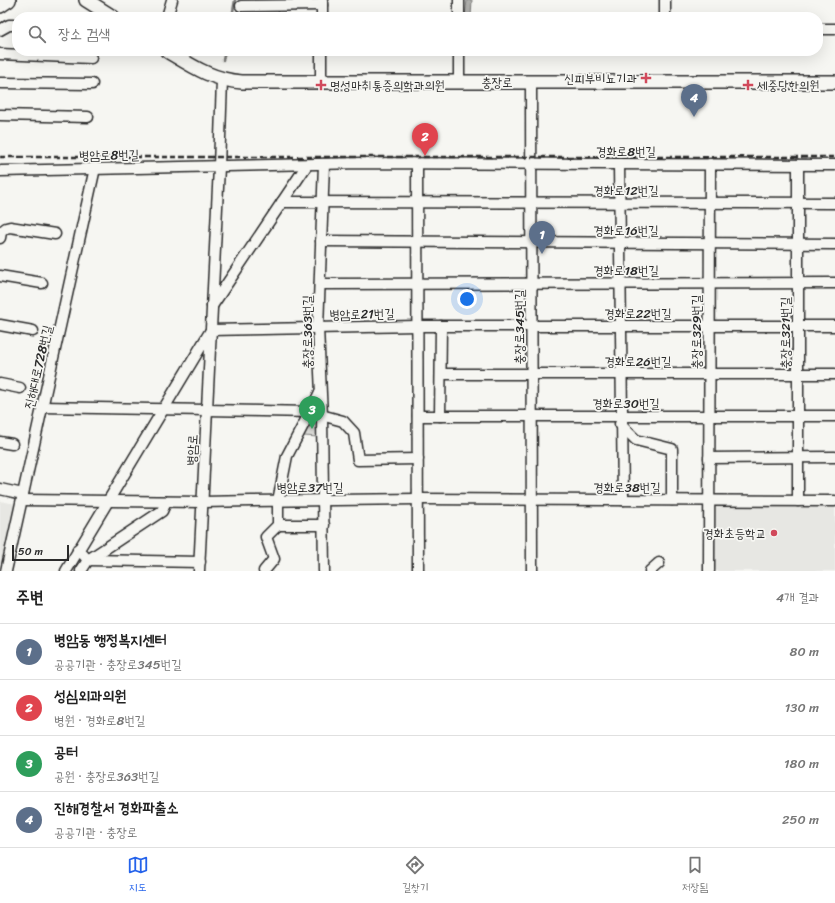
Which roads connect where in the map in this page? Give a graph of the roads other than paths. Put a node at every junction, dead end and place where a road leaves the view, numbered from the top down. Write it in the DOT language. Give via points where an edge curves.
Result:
graph roads {
  1 [pos="8,0"];
  2 [pos="86,0"];
  3 [pos="172,0"];
  4 [pos="459,0"];
  5 [pos="665,0"];
  6 [pos="322,2"];
  7 [pos="0,6"];
  8 [pos="241,6"];
  9 [pos="105,12"];
  10 [pos="168,12"];
  11 [pos="459,12"];
  12 [pos="665,12"];
  13 [pos="12,25"];
  14 [pos="823,29"];
  15 [pos="835,29"];
  16 [pos="0,30"];
  17 [pos="0,54"];
  18 [pos="12,55"];
  19 [pos="46,56"];
  20 [pos="175,56"];
  21 [pos="321,56"];
  22 [pos="459,56"];
  23 [pos="91,58"];
  24 [pos="222,80"];
  25 [pos="0,82"];
  26 [pos="321,82"];
  27 [pos="459,82"];
  28 [pos="531,82"];
  29 [pos="835,82"];
  30 [pos="92,84"];
  31 [pos="0,115"];
  32 [pos="88,117"];
  33 [pos="324,164"];
  34 [pos="416,164"];
  35 [pos="531,164"];
  36 [pos="619,164"];
  37 [pos="710,164"];
  38 [pos="307,165"];
  39 [pos="798,165"];
  40 [pos="835,165"];
  41 [pos="219,167"];
  42 [pos="95,168"];
  43 [pos="0,170"];
  44 [pos="282,202"];
  45 [pos="323,202"];
  46 [pos="417,203"];
  47 [pos="531,203"];
  48 [pos="619,203"];
  49 [pos="710,203"];
  50 [pos="798,203"];
  51 [pos="835,203"];
  52 [pos="0,234"];
  53 [pos="55,234"];
  54 [pos="321,241"];
  55 [pos="417,242"];
  56 [pos="532,243"];
  57 [pos="620,243"];
  58 [pos="710,243"];
  59 [pos="798,244"];
  60 [pos="835,244"];
  61 [pos="0,276"];
  62 [pos="42,283"];
  63 [pos="620,283"];
  64 [pos="709,283"];
  65 [pos="798,283"];
  66 [pos="835,283"];
  67 [pos="320,284"];
  68 [pos="417,284"];
  69 [pos="532,284"];
  70 [pos="212,306"];
  71 [pos="0,325"];
  72 [pos="417,326"];
  73 [pos="441,326"];
  74 [pos="621,326"];
  75 [pos="709,326"];
  76 [pos="798,326"];
  77 [pos="835,326"];
  78 [pos="532,327"];
  79 [pos="318,328"];
  80 [pos="211,330"];
  81 [pos="32,331"];
  82 [pos="441,374"];
  83 [pos="532,374"];
  84 [pos="622,374"];
  85 [pos="709,374"];
  86 [pos="798,374"];
  87 [pos="835,374"];
  88 [pos="0,384"];
  89 [pos="20,388"];
  90 [pos="320,390"];
  91 [pos="42,407"];
  92 [pos="163,409"];
  93 [pos="207,409"];
  94 [pos="310,412"];
  95 [pos="322,416"];
  96 [pos="418,416"];
  97 [pos="440,416"];
  98 [pos="532,416"];
  99 [pos="709,416"];
  100 [pos="798,416"];
  101 [pos="835,416"];
  102 [pos="619,419"];
  103 [pos="0,442"];
  104 [pos="12,444"];
  105 [pos="835,457"];
  106 [pos="709,458"];
  107 [pos="798,458"];
  108 [pos="418,459"];
  109 [pos="0,489"];
  110 [pos="22,497"];
  111 [pos="324,500"];
  112 [pos="418,500"];
  113 [pos="532,500"];
  114 [pos="623,500"];
  115 [pos="672,500"];
  116 [pos="708,500"];
  117 [pos="798,500"];
  118 [pos="107,501"];
  119 [pos="278,501"];
  120 [pos="835,501"];
  121 [pos="166,502"];
  122 [pos="203,502"];
  123 [pos="278,525"];
  124 [pos="324,525"];
  125 [pos="78,549"];
  126 [pos="88,560"];
  127 [pos="659,563"];
  128 [pos="200,567"];
  129 [pos="710,568"];
  130 [pos="6,571"];
  131 [pos="66,571"];
  132 [pos="81,571"];
  133 [pos="264,571"];
  134 [pos="324,571"];
  135 [pos="418,571"];
  136 [pos="532,571"];
  137 [pos="650,571"];
  1 -- 7 [label="main road"];
  2 -- 9 [label="main road"];
  3 -- 10 [label="street"];
  4 -- 11 [label="street"];
  5 -- 12 [label="street"];
  6 -- 8 [label="street"];
  13 -- 16 [label="street"];
  14 -- 15 [label="street"];
  17 -- 18 [label="street"];
  19 -- 23 [label="street"];
  20 -- 24 [label="main road, 충장로"];
  21 -- 26 [label="street"];
  22 -- 27 [label="street"];
  24 -- 26 [label="main road, 충장로"];
  24 -- 41 [label="street, 병암로"];
  25 -- 30 [label="street"];
  26 -- 27 [label="main road, 충장로"];
  27 -- 28 [label="main road, 충장로"];
  28 -- 29 [label="main road, 충장로"];
  28 -- 35 [label="street, 충장로345번길"];
  31 -- 32 [label="street"];
  33 -- 34 [label="street, 경화로8번길"];
  33 -- 38 [label="street, 병암로8번길"];
  33 -- 45 [label="street, 충장로363번길"];
  34 -- 35 [label="street, 경화로8번길"];
  34 -- 46 [label="street"];
  35 -- 36 [label="street, 경화로8번길"];
  35 -- 47 [label="street, 충장로345번길"];
  36 -- 37 [label="street, 경화로8번길"];
  36 -- 48 [label="street"];
  37 -- 39 [label="street, 경화로8번길"];
  37 -- 49 [label="street, 충장로329번길"];
  38 -- 41 [label="street, 병암로8번길"];
  38 -- 44 [label="street"];
  39 -- 40 [label="street, 경화로8번길"];
  39 -- 50 [label="street, 충장로321번길"];
  41 -- 42 [label="street, 병암로8번길"];
  41 -- 70 [label="street, 병암로"];
  42 -- 43 [label="street, 병암로8번길"];
  42 -- 91 [label="street, 진해대로728번길"];
  44 -- 45 [label="street, 경화로12번길"];
  44 -- 70 [label="street"];
  45 -- 46 [label="street, 경화로12번길"];
  45 -- 54 [label="street, 충장로363번길"];
  46 -- 47 [label="street, 경화로12번길"];
  46 -- 55 [label="street"];
  47 -- 48 [label="street, 경화로12번길"];
  47 -- 56 [label="street, 충장로345번길"];
  48 -- 49 [label="street, 경화로12번길"];
  48 -- 57 [label="street"];
  49 -- 50 [label="street, 경화로12번길"];
  49 -- 58 [label="street, 충장로329번길"];
  50 -- 51 [label="street, 경화로12번길"];
  50 -- 59 [label="street, 충장로321번길"];
  52 -- 53 [label="street" via="10,227"];
  54 -- 55 [label="street, 경화로16번길"];
  54 -- 67 [label="street, 충장로363번길"];
  55 -- 56 [label="street, 경화로16번길"];
  55 -- 68 [label="street"];
  56 -- 57 [label="street, 경화로16번길"];
  56 -- 69 [label="street, 충장로345번길"];
  57 -- 58 [label="street, 경화로16번길"];
  57 -- 63 [label="street"];
  58 -- 59 [label="street, 경화로16번길"];
  58 -- 64 [label="street, 충장로329번길"];
  59 -- 60 [label="street, 경화로16번길"];
  59 -- 65 [label="street, 충장로321번길"];
  61 -- 62 [label="street"];
  63 -- 64 [label="street, 경화로18번길"];
  63 -- 69 [label="street, 경화로18번길"];
  63 -- 74 [label="street"];
  64 -- 65 [label="street, 경화로18번길"];
  64 -- 75 [label="street, 충장로329번길"];
  65 -- 66 [label="street, 경화로18번길"];
  65 -- 76 [label="street, 충장로321번길"];
  67 -- 68 [label="street, 경화로18번길"];
  67 -- 79 [label="street, 충장로363번길"];
  68 -- 69 [label="street, 경화로18번길"];
  68 -- 72 [label="street"];
  69 -- 78 [label="street, 충장로345번길"];
  70 -- 80 [label="street, 병암로"];
  71 -- 81 [label="street"];
  72 -- 73 [label="street, 경화로22번길"];
  72 -- 79 [label="street, 병암로21번길"];
  72 -- 96 [label="street"];
  73 -- 78 [label="street, 경화로22번길"];
  73 -- 82 [label="street"];
  74 -- 75 [label="street, 경화로22번길"];
  74 -- 78 [label="street, 경화로22번길"];
  74 -- 84 [label="street"];
  75 -- 76 [label="street, 경화로22번길"];
  75 -- 85 [label="street, 충장로329번길"];
  76 -- 77 [label="street, 경화로22번길"];
  76 -- 86 [label="street, 충장로321번길"];
  78 -- 83 [label="street, 충장로345번길"];
  79 -- 80 [label="street, 병암로21번길"];
  79 -- 90 [label="street, 충장로363번길"];
  80 -- 92 [label="street, 병암로"];
  80 -- 93 [label="street, 병암로"];
  82 -- 83 [label="street, 경화로26번길"];
  82 -- 97 [label="street"];
  83 -- 84 [label="street, 경화로26번길"];
  83 -- 98 [label="street, 충장로345번길"];
  84 -- 85 [label="street, 경화로26번길"];
  84 -- 102 [label="street"];
  85 -- 86 [label="street, 경화로26번길"];
  85 -- 99 [label="street, 충장로329번길"];
  86 -- 87 [label="street, 경화로26번길"];
  86 -- 100 [label="street, 충장로321번길"];
  88 -- 89 [label="street"];
  90 -- 94 [label="street"];
  90 -- 95 [label="street, 충장로363번길"];
  91 -- 92 [label="street"];
  91 -- 110 [label="street, 진해대로728번길"];
  92 -- 93 [label="street"];
  92 -- 118 [label="street, 병암로"];
  93 -- 94 [label="street"];
  93 -- 122 [label="street, 병암로"];
  94 -- 95 [label="street"];
  94 -- 119 [label="street" via="287,456"];
  95 -- 108 [label="street" via="343,421 354,433 358,460"];
  95 -- 111 [label="street, 충장로363번길"];
  96 -- 97 [label="street, 경화로30번길"];
  96 -- 108 [label="street"];
  97 -- 98 [label="street, 경화로30번길"];
  98 -- 102 [label="street, 경화로30번길"];
  98 -- 113 [label="street, 충장로345번길"];
  99 -- 100 [label="street, 경화로30번길"];
  99 -- 102 [label="street, 경화로30번길"];
  99 -- 106 [label="street, 충장로329번길"];
  100 -- 101 [label="street, 경화로30번길"];
  100 -- 107 [label="street, 충장로321번길"];
  102 -- 114 [label="street"];
  102 -- 115 [label="street" via="636,440 672,449"];
  103 -- 104 [label="street"];
  105 -- 107 [label="street"];
  106 -- 107 [label="street"];
  106 -- 116 [label="street, 충장로329번길"];
  107 -- 117 [label="street, 충장로321번길"];
  108 -- 112 [label="street"];
  109 -- 110 [label="street, 병암로37번길"];
  110 -- 118 [label="street, 병암로37번길"];
  110 -- 130 [label="street, 진해대로728번길"];
  111 -- 112 [label="street, 병암로37번길"];
  111 -- 119 [label="street, 병암로37번길"];
  111 -- 124 [label="street, 충장로363번길"];
  112 -- 113 [label="street, 경화로38번길"];
  112 -- 135 [label="street"];
  113 -- 114 [label="street, 경화로38번길"];
  113 -- 136 [label="street, 충장로345번길"];
  114 -- 115 [label="street, 경화로38번길"];
  115 -- 116 [label="street, 경화로38번길"];
  116 -- 117 [label="street, 경화로38번길"];
  116 -- 129 [label="street, 충장로329번길"];
  117 -- 120 [label="street, 경화로38번길"];
  118 -- 121 [label="street, 병암로37번길"];
  118 -- 125 [label="street"];
  119 -- 122 [label="street, 병암로37번길"];
  119 -- 123 [label="street"];
  121 -- 122 [label="street, 병암로37번길"];
  121 -- 126 [label="street" via="162,512"];
  122 -- 128 [label="street, 병암로"];
  123 -- 124 [label="street"];
  123 -- 133 [label="street" via="266,538 274,559"];
  124 -- 134 [label="street, 충장로363번길"];
  125 -- 126 [label="street"];
  125 -- 131 [label="street"];
  126 -- 128 [label="street"];
  126 -- 132 [label="street"];
  127 -- 137 [label="street"];
}
